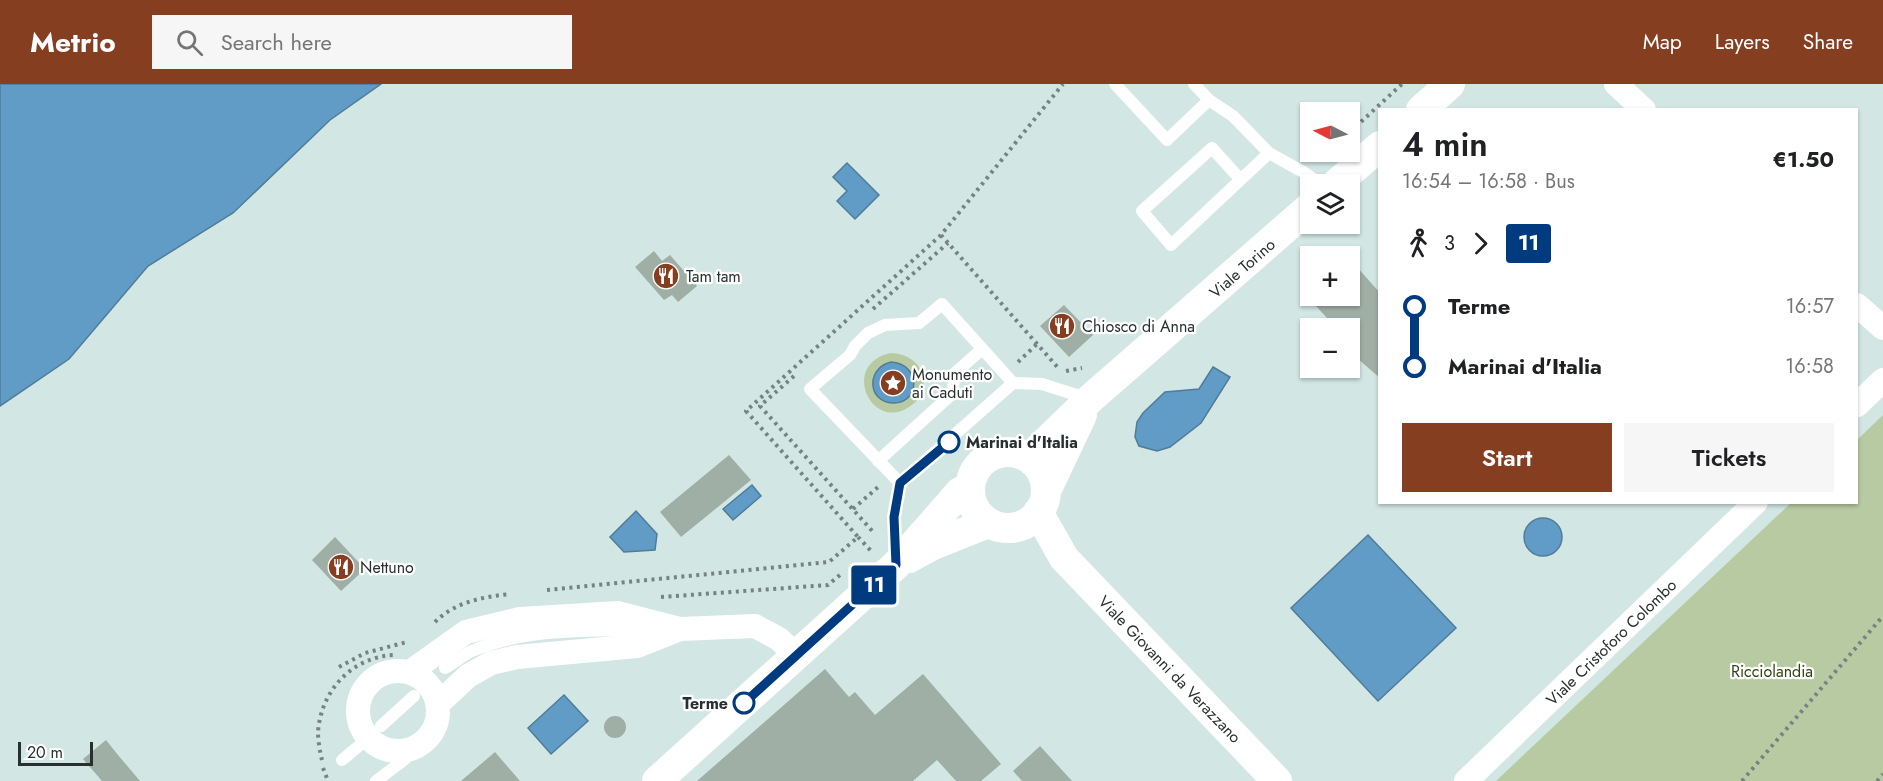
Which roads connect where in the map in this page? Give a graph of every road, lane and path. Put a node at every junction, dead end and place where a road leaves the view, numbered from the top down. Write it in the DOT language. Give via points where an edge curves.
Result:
graph roads {
  1 [pos="1063,84"];
  2 [pos="1115,84"];
  3 [pos="1194,84"];
  4 [pos="1402,84"];
  5 [pos="1450,84"];
  6 [pos="1616,84"];
  7 [pos="1209,100"];
  8 [pos="1423,108"];
  9 [pos="1642,108"];
  10 [pos="1360,123"];
  11 [pos="1378,148"];
  12 [pos="1269,153"];
  13 [pos="1306,174"];
  14 [pos="1348,174"];
  15 [pos="1240,179"];
  16 [pos="1300,216"];
  17 [pos="941,236"];
  18 [pos="948,243"];
  19 [pos="1858,306"];
  20 [pos="868,313"];
  21 [pos="1883,328"];
  22 [pos="981,350"];
  23 [pos="1082,369"];
  24 [pos="796,375"];
  25 [pos="1883,380"];
  26 [pos="1013,383"];
  27 [pos="1090,399"];
  28 [pos="1858,404"];
  29 [pos="1029,458"];
  30 [pos="878,461"];
  31 [pos="900,483"];
  32 [pos="970,487"];
  33 [pos="1042,501"];
  34 [pos="1754,504"];
  35 [pos="997,525"];
  36 [pos="877,536"];
  37 [pos="886,555"];
  38 [pos="862,558"];
  39 [pos="1064,558"];
  40 [pos="845,571"];
  41 [pos="543,591"];
  42 [pos="519,593"];
  43 [pos="649,598"];
  44 [pos="1883,616"];
  45 [pos="430,626"];
  46 [pos="680,629"];
  47 [pos="415,638"];
  48 [pos="797,656"];
  49 [pos="406,663"];
  50 [pos="339,667"];
  51 [pos="445,668"];
  52 [pos="414,696"];
  53 [pos="438,704"];
  54 [pos="381,726"];
  55 [pos="360,745"];
  56 [pos="415,748"];
  57 [pos="342,760"];
  58 [pos="1883,774"];
  59 [pos="328,781"];
  60 [pos="376,781"];
  61 [pos="657,781"];
  62 [pos="1277,781"];
  63 [pos="1466,781"];
  64 [pos="1742,781"];
  65 [pos="1877,781"];
  1 -- 17 [label="path"];
  2 -- 7 [label="lane" via="1167,140"];
  3 -- 7 [label="lane"];
  4 -- 10 [label="path"];
  5 -- 8 [label="street"];
  6 -- 9 [label="street"];
  7 -- 12 [label="lane" via="1233,116"];
  11 -- 14 [label="street"];
  12 -- 13 [label="lane"];
  12 -- 15 [label="lane"];
  15 -- 15 [label="lane" via="1171,245 1142,211 1212,148"];
  16 -- 27 [label="street, Viale Torino"];
  17 -- 18 [label="path"];
  17 -- 41 [label="path" via="746,411 858,537 829,562"];
  18 -- 20 [label="path"];
  18 -- 23 [label="path" via="1062,372"];
  19 -- 21 [label="street"];
  22 -- 26 [label="lane"];
  22 -- 30 [label="lane" via="954,374 954,393"];
  22 -- 30 [label="lane" via="942,304 919,323 885,325 868,333 850,355 810,389"];
  24 -- 36 [label="path" via="760,406"];
  25 -- 28 [label="street"];
  26 -- 27 [label="lane" via="1042,384"];
  26 -- 31 [label="lane"];
  27 -- 29 [label="street, Viale Torino"];
  27 -- 33 [label="street, Viale Torino"];
  29 -- 32 [label="street" via="1012,452 995,453 975,470"];
  29 -- 33 [label="street" via="1041,472"];
  30 -- 31 [label="lane"];
  31 -- 37 [label="lane"];
  32 -- 35 [label="street" via="972,503 982,518"];
  32 -- 37 [label="street"];
  33 -- 35 [label="street" via="1024,524"];
  33 -- 39 [label="street, Viale Giovanni da Verazzano"];
  34 -- 63 [label="street, Viale Cristoforo Colombo"];
  35 -- 37 [label="street"];
  35 -- 39 [label="street, Viale Giovanni da Verazzano"];
  37 -- 38 [label="path"];
  37 -- 48 [label="street"];
  39 -- 62 [label="street, Viale Giovanni da Verazzano"];
  40 -- 43 [label="path" via="828,585"];
  42 -- 45 [label="path" via="483,597 447,610"];
  44 -- 64 [label="path"];
  46 -- 48 [label="street" via="755,626 779,639"];
  46 -- 49 [label="street" via="618,613 520,619 466,632"];
  46 -- 51 [label="lane" via="557,631 509,639 471,651"];
  46 -- 53 [label="street" via="637,646 491,663 468,676"];
  47 -- 50 [label="path" via="365,653"];
  48 -- 61 [label="street"];
  49 -- 53 [label="street" via="428,684"];
  49 -- 56 [label="street" via="397,671 384,673 364,689 358,714 367,738 377,746 402,752"];
  49 -- 59 [label="path" via="385,655 355,666 335,684 318,732"];
  52 -- 54 [label="lane"];
  53 -- 56 [label="street" via="434,730"];
  55 -- 57 [label="lane"];
  56 -- 60 [label="lane"];
  58 -- 65 [label="path"];
}
